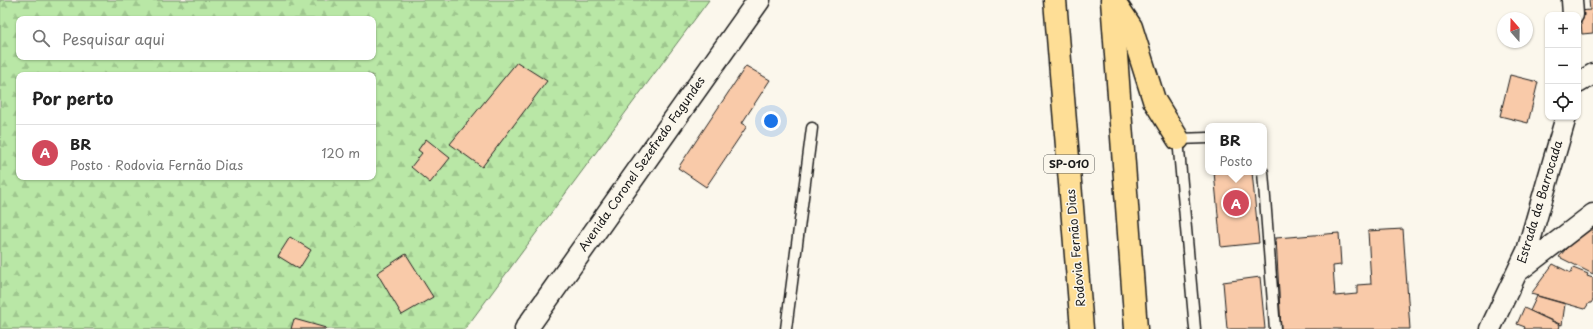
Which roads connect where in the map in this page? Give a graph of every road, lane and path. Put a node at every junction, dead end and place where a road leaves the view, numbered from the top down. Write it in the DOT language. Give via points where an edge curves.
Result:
graph roads {
  1 [pos="759,0"];
  2 [pos="1055,0"];
  3 [pos="1112,0"];
  4 [pos="1572,0"];
  5 [pos="1573,12"];
  6 [pos="1593,74"];
  7 [pos="1581,81"];
  8 [pos="1565,120"];
  9 [pos="812,128"];
  10 [pos="1205,138"];
  11 [pos="1178,139"];
  12 [pos="1263,175"];
  13 [pos="1593,214"];
  14 [pos="1518,271"];
  15 [pos="526,329"];
  16 [pos="786,329"];
  17 [pos="1082,329"];
  18 [pos="1136,329"];
  19 [pos="1195,329"];
  20 [pos="1276,329"];
  21 [pos="1490,329"];
  1 -- 15 [label="main road, Avenida Coronel Sezefredo Fagundes"];
  2 -- 17 [label="highway, Rodovia Fernão Dias / SP-010"];
  3 -- 11 [label="highway" via="1131,27 1154,100"];
  3 -- 18 [label="highway"];
  4 -- 5 [label="street"];
  6 -- 7 [label="street"];
  8 -- 14 [label="street, Estrada da Barrocada" via="1527,251"];
  9 -- 16 [label="lane"];
  10 -- 11 [label="lane"];
  11 -- 19 [label="lane"];
  12 -- 20 [label="lane"];
  13 -- 14 [label="street"];
  14 -- 21 [label="street, Estrada da Barrocada"];
}
